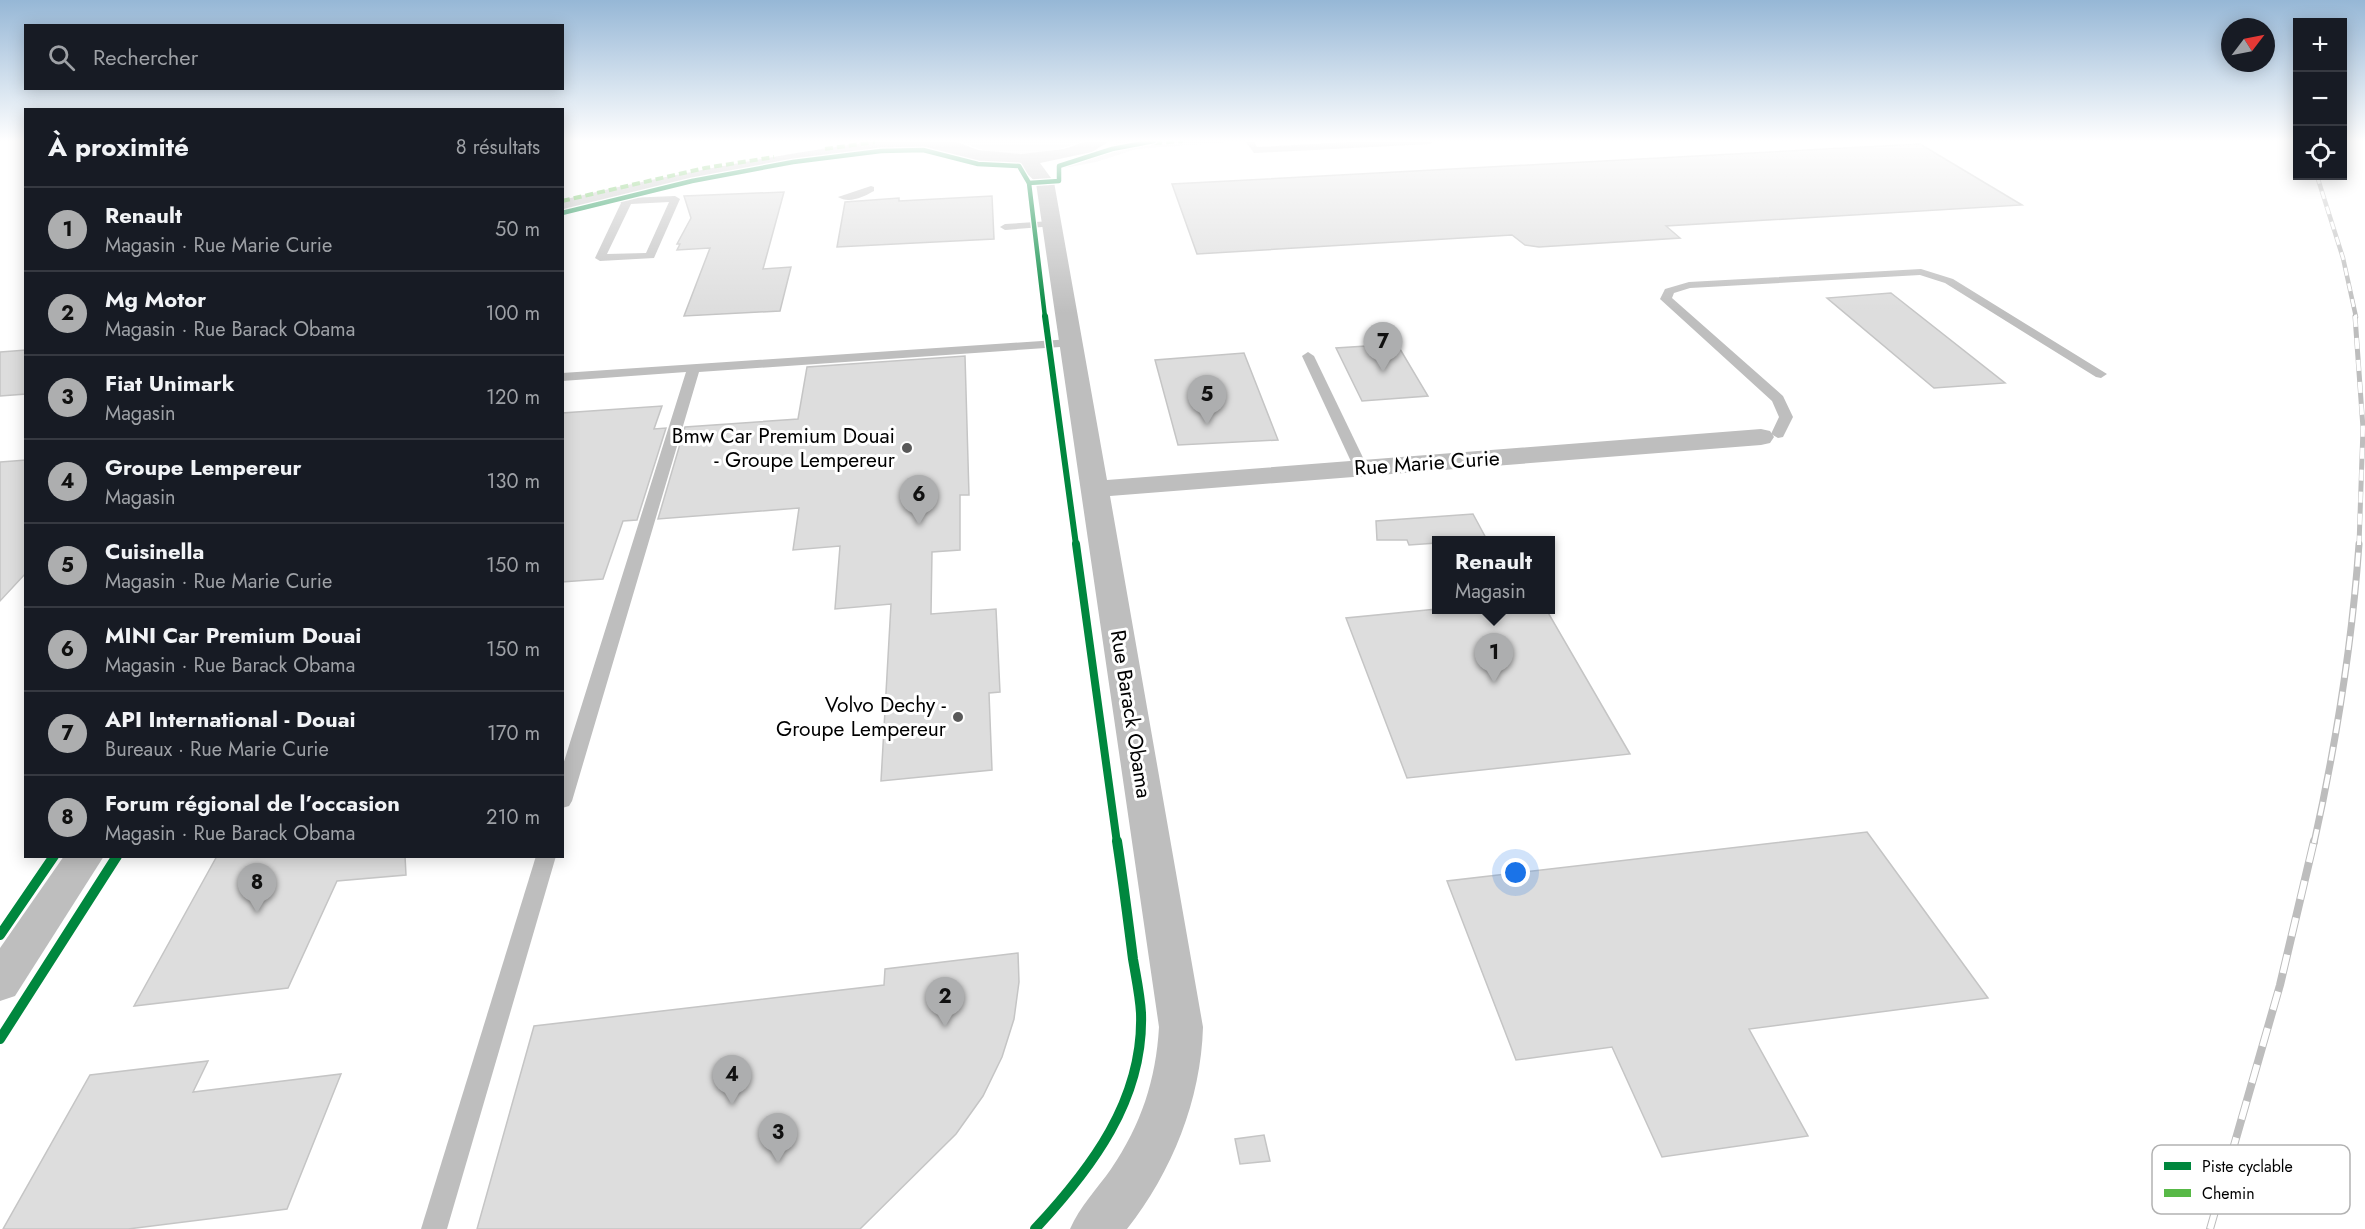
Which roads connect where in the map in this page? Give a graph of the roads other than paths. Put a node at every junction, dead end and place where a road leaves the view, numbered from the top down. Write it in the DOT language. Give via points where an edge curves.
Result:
graph roads {
  1 [pos="614,198"];
  2 [pos="623,198"];
  3 [pos="658,198"];
  4 [pos="1047,198"];
  5 [pos="564,207"];
  6 [pos="1051,224"];
  7 [pos="1005,226"];
  8 [pos="1071,343"];
  9 [pos="1308,356"];
  10 [pos="694,368"];
  11 [pos="2101,374"];
  12 [pos="564,377"];
  13 [pos="1769,436"];
  14 [pos="1361,468"];
  15 [pos="1093,489"];
  16 [pos="564,794"];
  17 [pos="84,858"];
  18 [pos="545,858"];
  19 [pos="0,983"];
  20 [pos="434,1229"];
  21 [pos="1095,1229"];
  1 -- 5 [label="street"];
  2 -- 3 [label="lane" via="626,203 600,258 650,255 675,199"];
  4 -- 6 [label="street, Rue Barack Obama"];
  6 -- 7 [label="lane"];
  6 -- 8 [label="street, Rue Barack Obama"];
  8 -- 10 [label="lane"];
  8 -- 15 [label="street, Rue Barack Obama"];
  9 -- 14 [label="lane"];
  10 -- 12 [label="lane"];
  10 -- 16 [label="lane"];
  11 -- 13 [label="lane" via="1950,281 1921,272 1689,285 1669,291 1666,299 1778,399 1786,417"];
  13 -- 14 [label="street, Rue Marie Curie"];
  14 -- 15 [label="street, Rue Marie Curie"];
  15 -- 21 [label="street, Rue Barack Obama" via="1179,1008 1181,1049 1167,1106 1140,1169"];
  17 -- 19 [label="street"];
  18 -- 20 [label="lane"];
}
